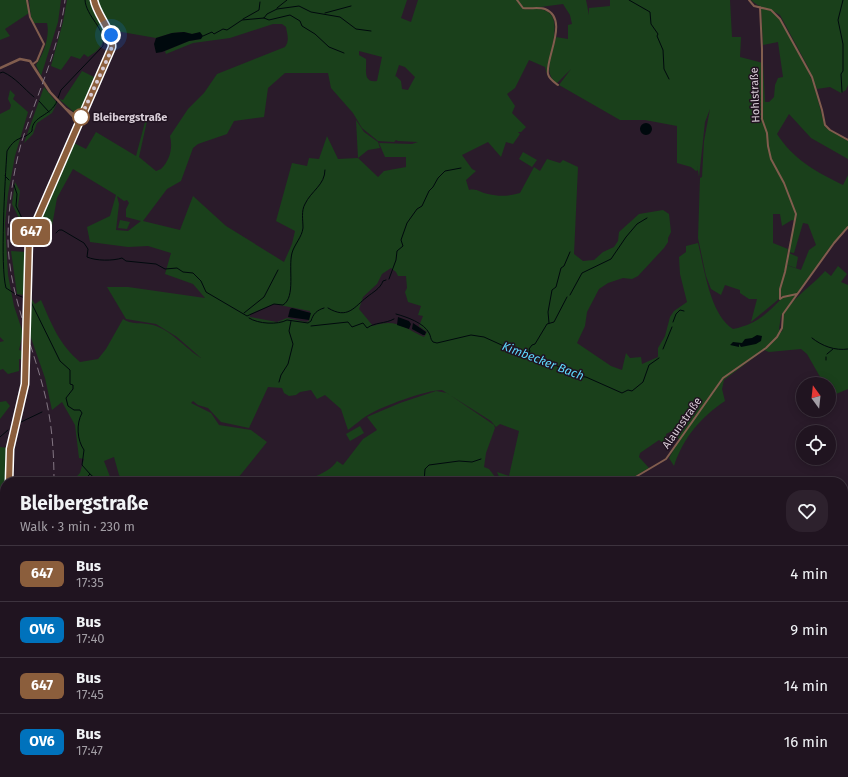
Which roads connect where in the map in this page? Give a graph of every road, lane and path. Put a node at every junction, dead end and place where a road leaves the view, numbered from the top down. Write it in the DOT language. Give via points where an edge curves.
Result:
graph roads {
  1 [pos="27,0"];
  2 [pos="94,0"];
  3 [pos="517,0"];
  4 [pos="749,0"];
  5 [pos="760,7"];
  6 [pos="33,64"];
  7 [pos="0,68"];
  8 [pos="558,86"];
  9 [pos="61,105"];
  10 [pos="80,119"];
  11 [pos="79,123"];
  12 [pos="848,140"];
  13 [pos="848,227"];
  14 [pos="798,294"];
  15 [pos="9,477"];
  16 [pos="635,477"];
  1 -- 6 [label="street" via="30,17 44,44 37,61"];
  2 -- 10 [label="main road" via="97,12 112,40 112,49"];
  3 -- 8 [label="street" via="523,8 544,9 554,21 556,36 548,71 550,78"];
  4 -- 5 [label="street" via="754,6"];
  5 -- 12 [label="street" via="777,14 788,31 814,83 826,127"];
  5 -- 14 [label="street, Hohlstraße" via="762,119 767,132 771,159 796,214 780,299"];
  6 -- 7 [label="street" via="22,58"];
  6 -- 9 [label="street"];
  9 -- 10 [label="street"];
  9 -- 11 [label="street"];
  10 -- 11 [label="main road"];
  11 -- 15 [label="main road" via="31,233 28,246 25,384 10,449"];
  13 -- 14 [label="street"];
  14 -- 16 [label="street, Alaunstraße" via="783,314 781,332 777,337 766,348 723,378 666,459"];
}
